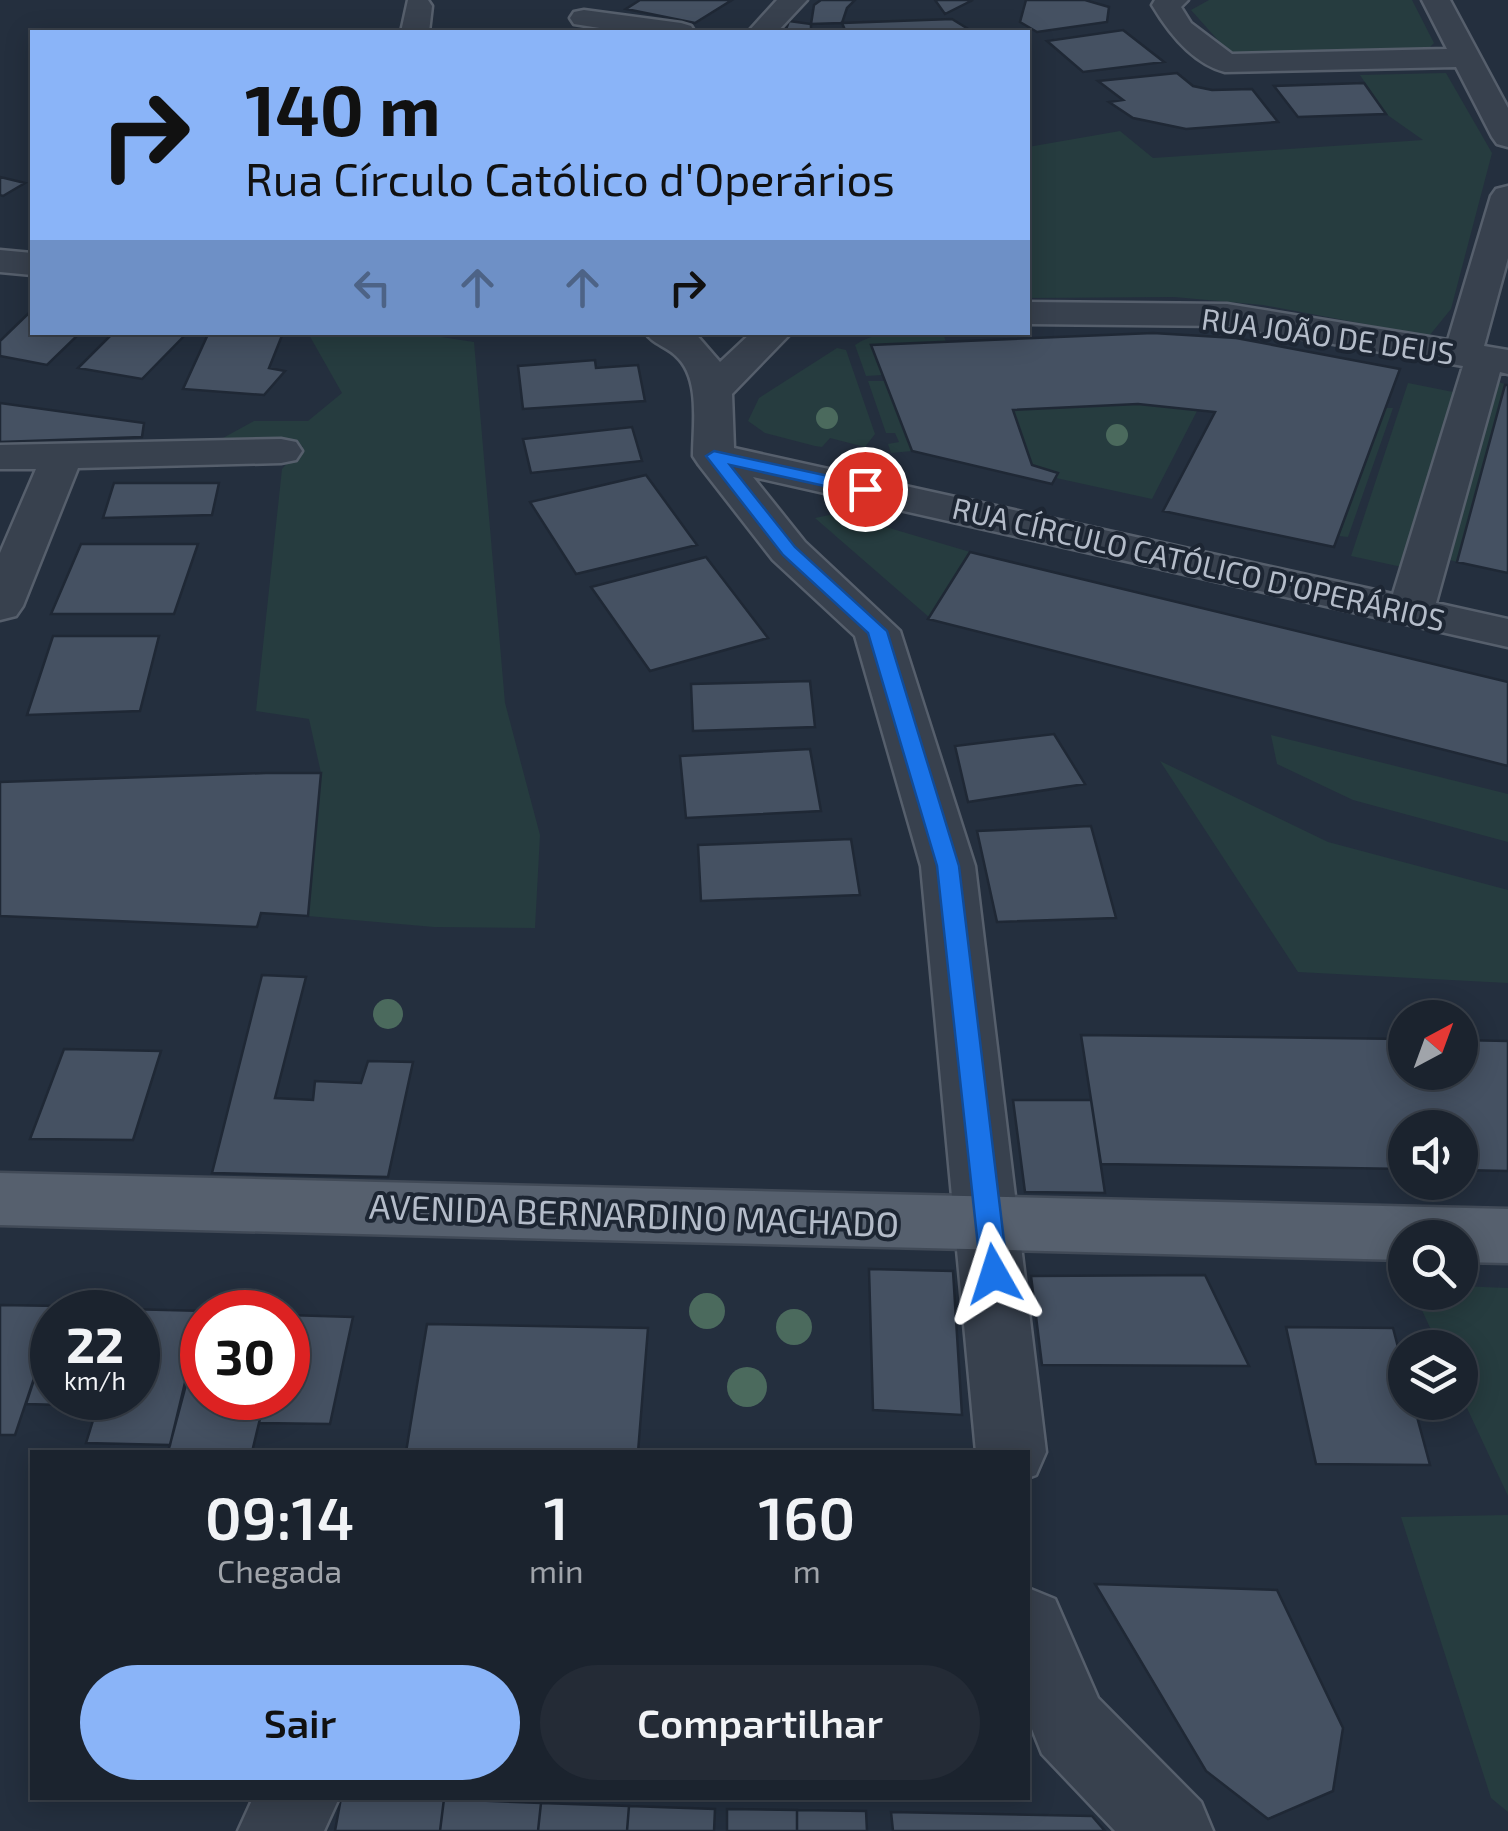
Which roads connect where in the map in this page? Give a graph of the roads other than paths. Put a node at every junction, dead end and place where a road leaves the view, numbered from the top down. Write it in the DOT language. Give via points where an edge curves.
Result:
graph roads {
  1 [pos="793,0"];
  2 [pos="1174,0"];
  3 [pos="1436,0"];
  4 [pos="584,18"];
  5 [pos="666,30"];
  6 [pos="764,30"];
  7 [pos="1464,58"];
  8 [pos="1508,137"];
  9 [pos="1508,196"];
  10 [pos="0,261"];
  11 [pos="30,264"];
  12 [pos="1030,313"];
  13 [pos="672,335"];
  14 [pos="771,335"];
  15 [pos="1485,358"];
  16 [pos="712,390"];
  17 [pos="281,451"];
  18 [pos="62,456"];
  19 [pos="714,456"];
  20 [pos="0,457"];
  21 [pos="0,606"];
  22 [pos="1411,610"];
  23 [pos="1508,633"];
  24 [pos="0,1199"];
  25 [pos="989,1225"];
  26 [pos="1508,1236"];
  27 [pos="1011,1450"];
  28 [pos="1030,1635"];
  29 [pos="1049,1726"];
  30 [pos="297,1800"];
  31 [pos="279,1831"];
  32 [pos="1172,1831"];
  1 -- 6 [label="street"];
  2 -- 7 [label="street" via="1166,5 1180,28 1225,63"];
  3 -- 7 [label="street"];
  4 -- 5 [label="street"];
  7 -- 8 [label="street"];
  9 -- 15 [label="street"];
  10 -- 11 [label="street"];
  12 -- 15 [label="street, RUA JOÃO DE DEUS" via="1227,315"];
  13 -- 16 [label="street" via="708,368"];
  14 -- 16 [label="street"];
  15 -- 22 [label="street"];
  16 -- 19 [label="street"];
  17 -- 18 [label="street"];
  18 -- 20 [label="street"];
  18 -- 21 [label="street"];
  19 -- 22 [label="street, RUA CÍRCULO CATÓLICO D'OPERÁRIOS"];
  19 -- 25 [label="street" via="789,551 878,631 948,866"];
  22 -- 23 [label="street, RUA CÍRCULO CATÓLICO D'OPERÁRIOS"];
  24 -- 25 [label="main road, AVENIDA BERNARDINO MACHADO"];
  25 -- 26 [label="main road, AVENIDA BERNARDINO MACHADO"];
  25 -- 27 [label="street"];
  28 -- 29 [label="street"];
  29 -- 32 [label="street"];
  30 -- 31 [label="street"];
}
